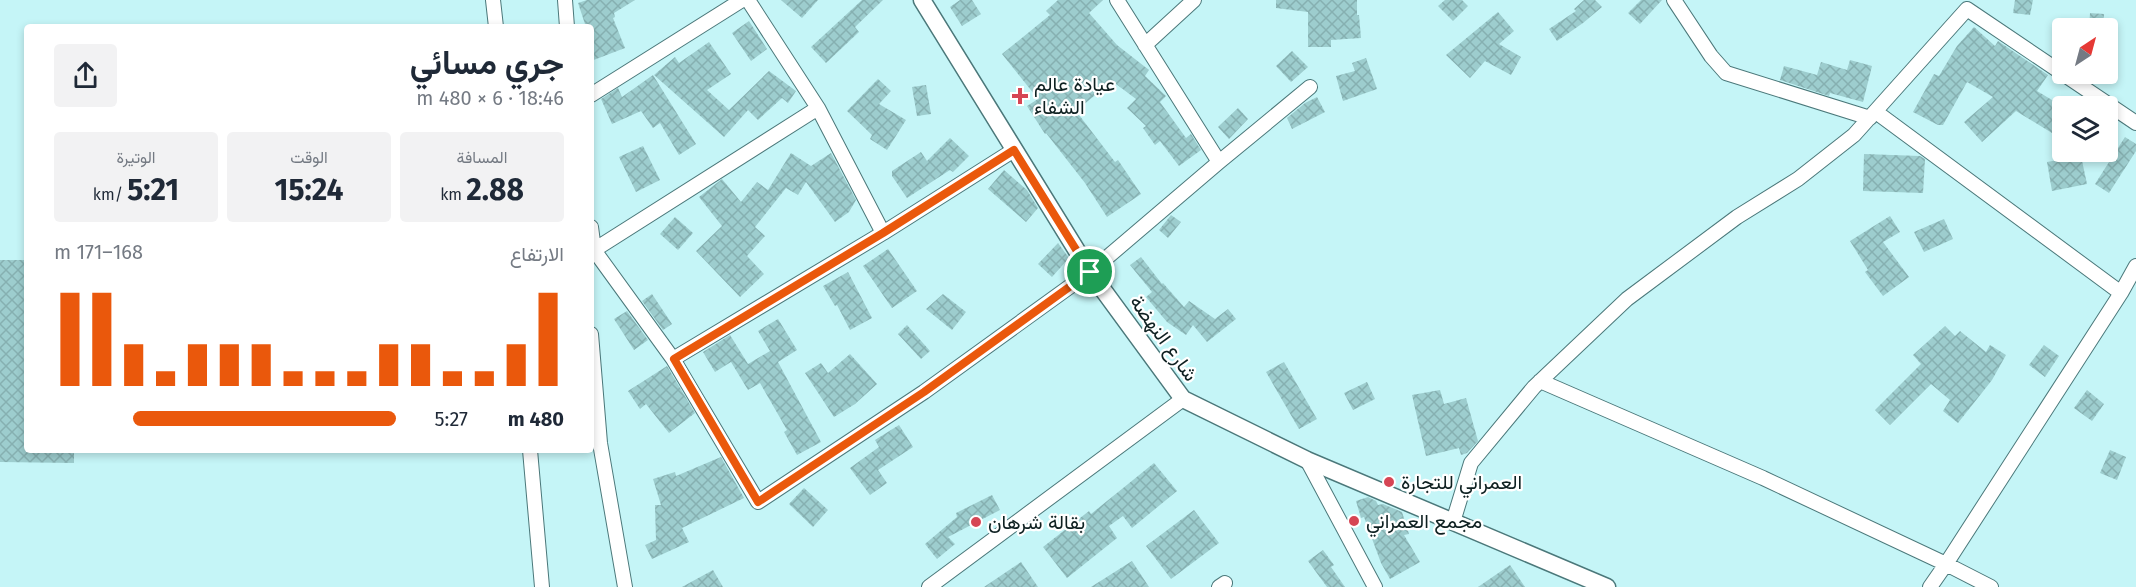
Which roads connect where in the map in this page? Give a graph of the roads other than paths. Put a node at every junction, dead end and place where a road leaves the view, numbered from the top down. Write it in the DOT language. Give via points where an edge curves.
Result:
graph roads {
  1 [pos="493,0"];
  2 [pos="566,0"];
  3 [pos="742,0"];
  4 [pos="748,0"];
  5 [pos="922,0"];
  6 [pos="1116,0"];
  7 [pos="1194,0"];
  8 [pos="1674,0"];
  9 [pos="496,24"];
  10 [pos="567,24"];
  11 [pos="1145,45"];
  12 [pos="1310,87"];
  13 [pos="594,93"];
  14 [pos="818,108"];
  15 [pos="1873,115"];
  16 [pos="2136,123"];
  17 [pos="1014,150"];
  18 [pos="1219,162"];
  19 [pos="883,233"];
  20 [pos="594,253"];
  21 [pos="594,255"];
  22 [pos="2136,266"];
  23 [pos="1090,272"];
  24 [pos="2121,293"];
  25 [pos="674,359"];
  26 [pos="594,370"];
  27 [pos="1540,381"];
  28 [pos="1183,399"];
  29 [pos="530,453"];
  30 [pos="1307,460"];
  31 [pos="1453,522"];
  32 [pos="1946,564"];
  33 [pos="542,587"];
  34 [pos="625,587"];
  35 [pos="929,587"];
  36 [pos="1376,587"];
  37 [pos="1607,587"];
  38 [pos="1930,587"];
  39 [pos="1990,587"];
  1 -- 9 [label="street"];
  2 -- 10 [label="street"];
  3 -- 13 [label="street"];
  4 -- 14 [label="street"];
  5 -- 17 [label="street, شارع النهضة"];
  6 -- 11 [label="street"];
  7 -- 11 [label="street"];
  8 -- 15 [label="street" via="1726,73"];
  11 -- 18 [label="street"];
  12 -- 18 [label="street"];
  14 -- 19 [label="street"];
  14 -- 20 [label="street"];
  15 -- 16 [label="street" via="1967,9"];
  15 -- 24 [label="street"];
  15 -- 27 [label="street" via="1798,179 1737,217 1627,298"];
  17 -- 19 [label="street"];
  17 -- 23 [label="street, شارع النهضة"];
  18 -- 23 [label="street"];
  19 -- 25 [label="street"];
  21 -- 25 [label="street"];
  22 -- 24 [label="street"];
  23 -- 25 [label="street" via="924,392 758,502"];
  23 -- 28 [label="street, شارع النهضة"];
  24 -- 32 [label="street"];
  26 -- 34 [label="street" via="600,443"];
  27 -- 31 [label="street" via="1471,463"];
  27 -- 32 [label="street" via="1763,478"];
  28 -- 30 [label="street, شارع النهضة"];
  28 -- 35 [label="street"];
  29 -- 33 [label="street"];
  30 -- 31 [label="street, شارع النهضة"];
  30 -- 36 [label="street"];
  31 -- 37 [label="street, شارع النهضة"];
  32 -- 38 [label="street"];
  32 -- 39 [label="street"];
}
